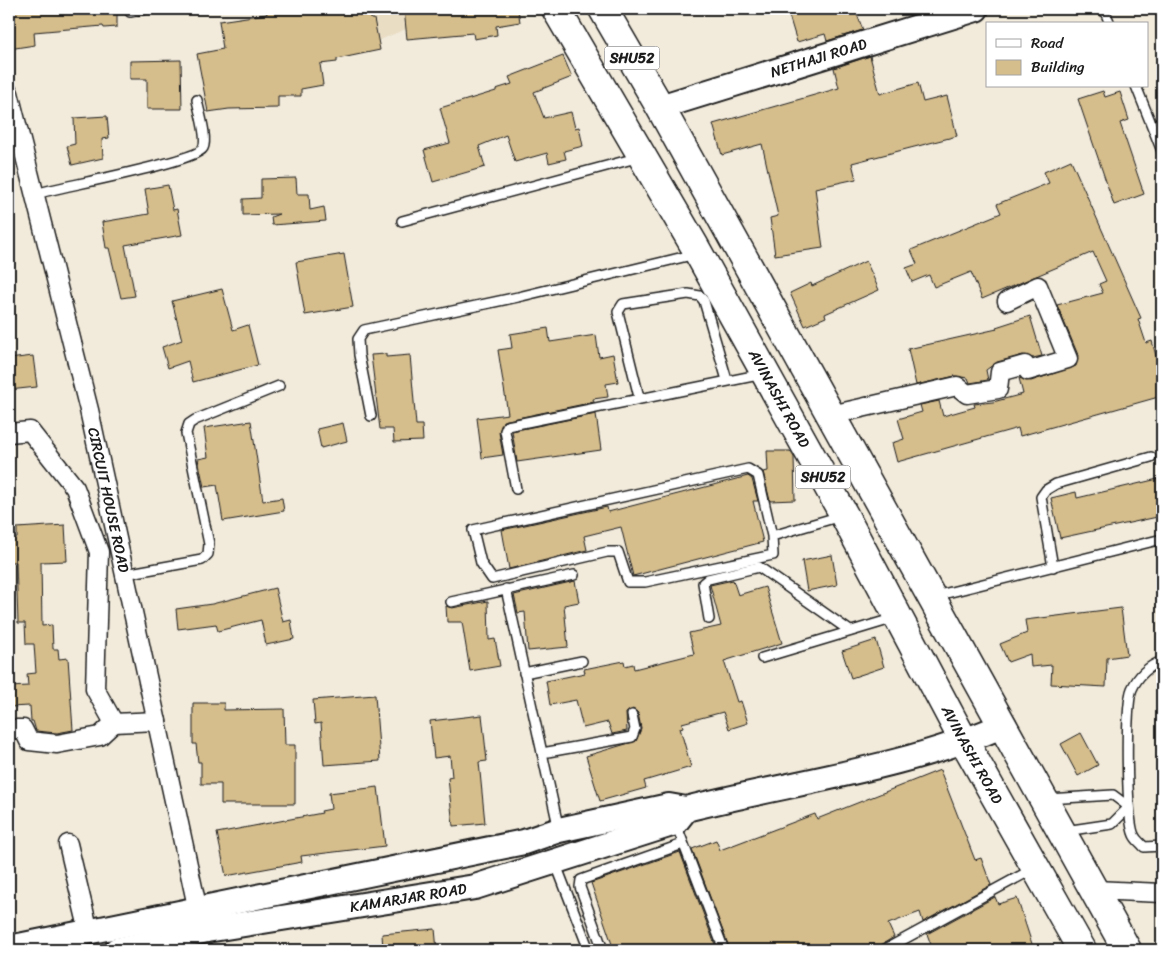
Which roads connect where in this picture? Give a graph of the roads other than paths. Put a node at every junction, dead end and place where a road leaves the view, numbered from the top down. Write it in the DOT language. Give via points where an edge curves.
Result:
graph roads {
  1 [pos="145,9"];
  2 [pos="556,9"];
  3 [pos="603,9"];
  4 [pos="976,9"];
  5 [pos="1104,9"];
  6 [pos="130,12"];
  7 [pos="1109,22"];
  8 [pos="1137,88"];
  9 [pos="9,93"];
  10 [pos="197,100"];
  11 [pos="660,106"];
  12 [pos="1162,151"];
  13 [pos="642,156"];
  14 [pos="34,194"];
  15 [pos="402,221"];
  16 [pos="699,254"];
  17 [pos="1007,301"];
  18 [pos="765,373"];
  19 [pos="727,380"];
  20 [pos="279,386"];
  21 [pos="639,397"];
  22 [pos="831,415"];
  23 [pos="370,416"];
  24 [pos="9,433"];
  25 [pos="1151,457"];
  26 [pos="516,489"];
  27 [pos="844,515"];
  28 [pos="772,536"];
  29 [pos="1162,539"];
  30 [pos="1053,567"];
  31 [pos="125,574"];
  32 [pos="574,575"];
  33 [pos="506,589"];
  34 [pos="932,597"];
  35 [pos="451,602"];
  36 [pos="898,617"];
  37 [pos="710,619"];
  38 [pos="850,632"];
  39 [pos="762,658"];
  40 [pos="582,661"];
  41 [pos="1162,661"];
  42 [pos="524,673"];
  43 [pos="988,698"];
  44 [pos="632,715"];
  45 [pos="950,715"];
  46 [pos="157,721"];
  47 [pos="114,723"];
  48 [pos="1004,725"];
  49 [pos="9,729"];
  50 [pos="964,742"];
  51 [pos="542,753"];
  52 [pos="1044,799"];
  53 [pos="1129,807"];
  54 [pos="678,820"];
  55 [pos="559,830"];
  56 [pos="1062,832"];
  57 [pos="68,844"];
  58 [pos="1162,846"];
  59 [pos="555,862"];
  60 [pos="1035,868"];
  61 [pos="1094,890"];
  62 [pos="1162,893"];
  63 [pos="200,921"];
  64 [pos="89,932"];
  65 [pos="9,948"];
  66 [pos="117,950"];
  67 [pos="589,950"];
  68 [pos="603,950"];
  69 [pos="724,950"];
  70 [pos="884,950"];
  71 [pos="1082,950"];
  72 [pos="1127,950"];
  1 -- 6 [label="lane"];
  2 -- 13 [label="main road, AVINASHI ROAD / SHU52"];
  3 -- 11 [label="main road, SHU52"];
  4 -- 11 [label="main road, NETHAJI ROAD"];
  5 -- 7 [label="lane"];
  8 -- 12 [label="lane"];
  9 -- 14 [label="street, CIRCUIT HOUSE ROAD"];
  10 -- 14 [label="lane" via="204,140 203,149 196,154 162,165"];
  11 -- 22 [label="main road, SHU52"];
  13 -- 15 [label="lane"];
  13 -- 16 [label="main road, AVINASHI ROAD / SHU52"];
  14 -- 31 [label="street, CIRCUIT HOUSE ROAD" via="89,410"];
  16 -- 18 [label="main road, AVINASHI ROAD / SHU52"];
  16 -- 23 [label="lane" via="364,330 358,339"];
  17 -- 22 [label="street" via="1038,286 1068,359 1028,371 1025,366 1000,372 998,389 967,394 957,386"];
  18 -- 19 [label="lane"];
  18 -- 27 [label="main road, AVINASHI ROAD / SHU52"];
  19 -- 21 [label="lane"];
  19 -- 21 [label="lane" via="700,296 688,294 623,304 618,312"];
  20 -- 31 [label="lane" via="189,424 186,433 209,544 208,554 202,560"];
  21 -- 26 [label="lane" via="507,426 505,431"];
  22 -- 34 [label="main road, SHU52"];
  24 -- 47 [label="street" via="30,431 75,488 99,552 95,689"];
  25 -- 30 [label="lane" via="1056,484 1046,490 1040,497"];
  27 -- 28 [label="lane"];
  27 -- 36 [label="main road, AVINASHI ROAD / SHU52"];
  28 -- 28 [label="lane" via="773,555 645,582 628,582 618,552 606,552 492,579 481,563 473,530 748,469 758,475"];
  29 -- 30 [label="lane"];
  30 -- 34 [label="lane"];
  31 -- 46 [label="street, CIRCUIT HOUSE ROAD"];
  32 -- 33 [label="lane"];
  33 -- 35 [label="lane"];
  33 -- 42 [label="lane"];
  34 -- 43 [label="main road, SHU52"];
  36 -- 38 [label="lane"];
  36 -- 45 [label="main road, AVINASHI ROAD / SHU52"];
  37 -- 38 [label="lane" via="704,583 708,579 759,567"];
  38 -- 39 [label="lane"];
  40 -- 42 [label="lane"];
  41 -- 53 [label="lane" via="1142,675 1132,691 1128,738"];
  42 -- 51 [label="lane"];
  43 -- 45 [label="main road"];
  43 -- 48 [label="main road, SHU52"];
  44 -- 51 [label="lane" via="635,729 632,737"];
  45 -- 50 [label="main road, AVINASHI ROAD / SHU52"];
  46 -- 47 [label="street"];
  46 -- 63 [label="street, CIRCUIT HOUSE ROAD"];
  47 -- 49 [label="street" via="100,736 57,744 29,741 24,729"];
  48 -- 50 [label="main road"];
  48 -- 52 [label="main road, SHU52"];
  50 -- 54 [label="main road"];
  50 -- 60 [label="main road, AVINASHI ROAD / SHU52"];
  51 -- 55 [label="lane"];
  52 -- 53 [label="lane" via="1113,795"];
  52 -- 56 [label="main road, SHU52"];
  53 -- 56 [label="lane" via="1112,824"];
  53 -- 58 [label="lane" via="1134,837 1144,847"];
  54 -- 55 [label="main road"];
  54 -- 59 [label="main road, KAMARJAR ROAD"];
  54 -- 68 [label="lane" via="581,880 580,887"];
  54 -- 69 [label="lane"];
  55 -- 63 [label="main road" via="524,842"];
  56 -- 61 [label="main road, SHU52"];
  57 -- 64 [label="street"];
  59 -- 63 [label="main road, KAMARJAR ROAD" via="475,886"];
  59 -- 67 [label="lane"];
  60 -- 70 [label="lane"];
  60 -- 71 [label="main road, AVINASHI ROAD / SHU52"];
  61 -- 62 [label="street"];
  61 -- 72 [label="main road, SHU52"];
  63 -- 64 [label="main road"];
  63 -- 66 [label="main road, KAMARJAR ROAD"];
  64 -- 65 [label="main road"];
}
